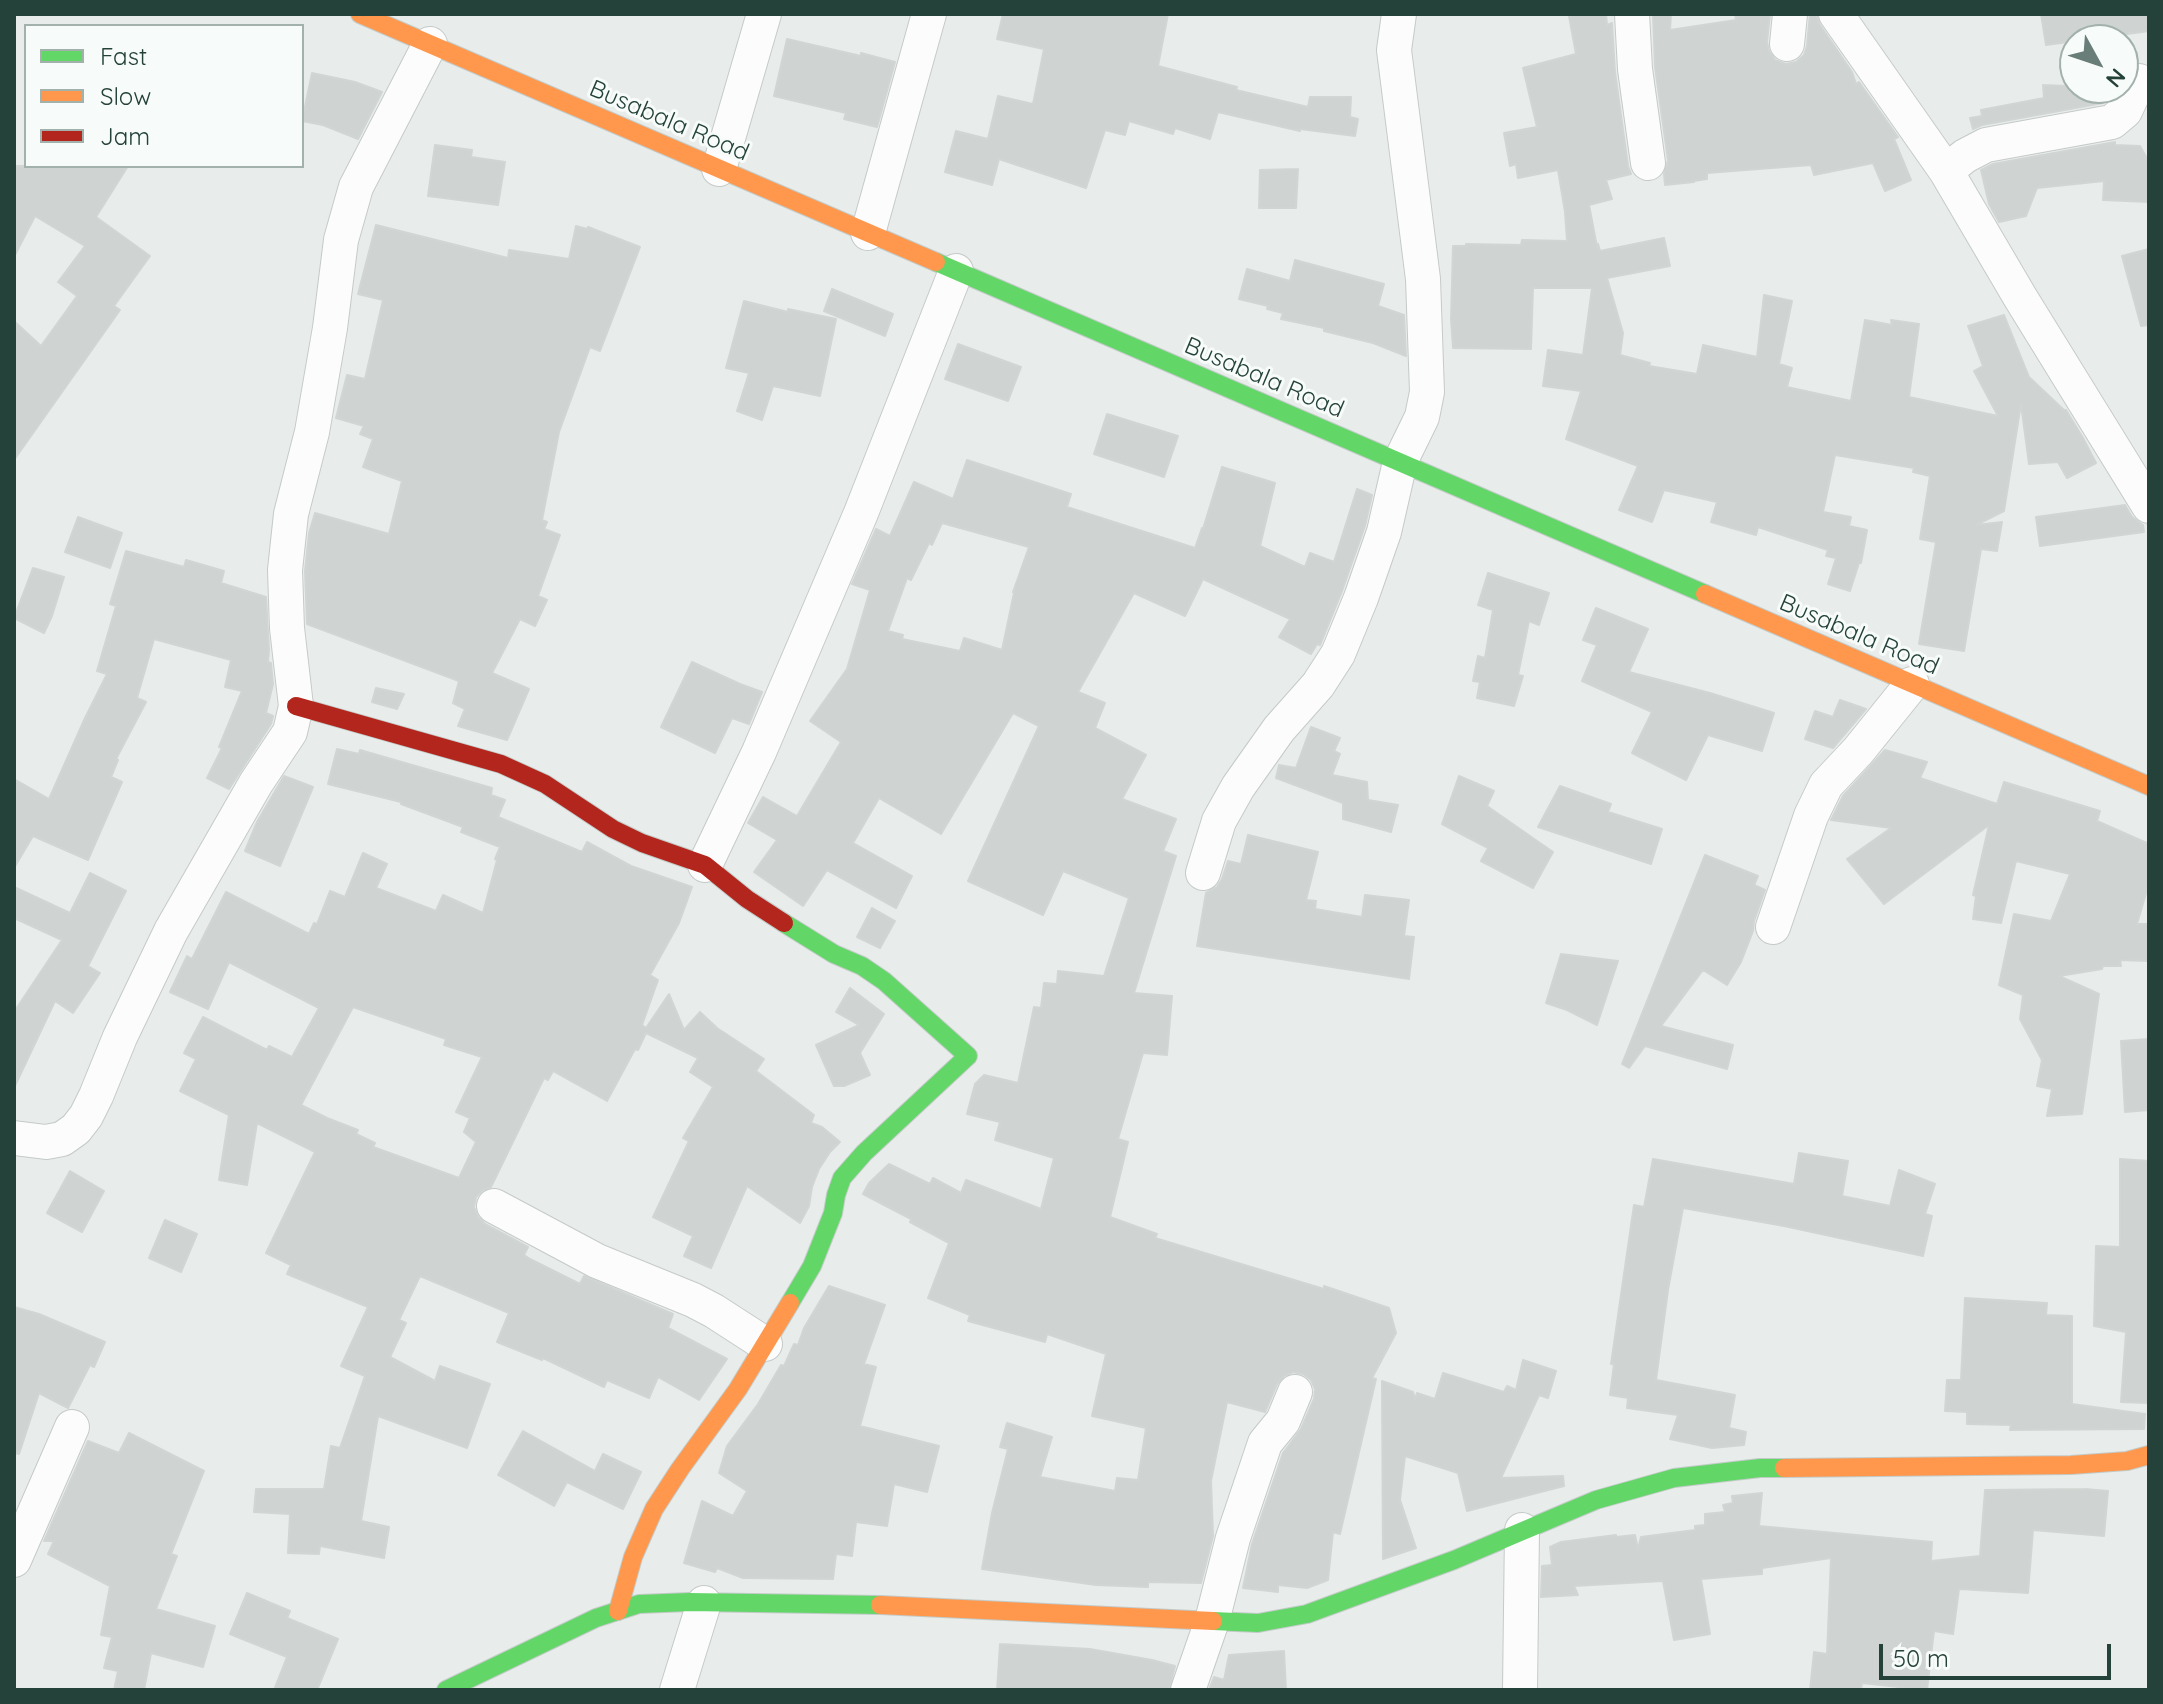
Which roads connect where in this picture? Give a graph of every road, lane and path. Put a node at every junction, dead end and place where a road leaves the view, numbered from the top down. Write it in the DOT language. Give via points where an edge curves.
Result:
graph roads {
  1 [pos="360,14"];
  2 [pos="764,14"];
  3 [pos="929,14"];
  4 [pos="1399,14"];
  5 [pos="1632,14"];
  6 [pos="1836,14"];
  7 [pos="430,44"];
  8 [pos="2128,104"];
  9 [pos="1648,163"];
  10 [pos="719,169"];
  11 [pos="1946,171"];
  12 [pos="868,233"];
  13 [pos="956,271"];
  14 [pos="1400,462"];
  15 [pos="2149,506"];
  16 [pos="1912,684"];
  17 [pos="296,706"];
  18 [pos="2149,786"];
  19 [pos="705,865"];
  20 [pos="1203,873"];
  21 [pos="1773,927"];
  22 [pos="14,1138"];
  23 [pos="494,1206"];
  24 [pos="765,1344"];
  25 [pos="1295,1392"];
  26 [pos="72,1427"];
  27 [pos="2149,1455"];
  28 [pos="1522,1530"];
  29 [pos="14,1560"];
  30 [pos="704,1603"];
  31 [pos="618,1611"];
  32 [pos="1212,1621"];
  33 [pos="446,1690"];
  34 [pos="677,1690"];
  35 [pos="1188,1690"];
  36 [pos="1520,1690"];
  1 -- 7 [label="street, Busabala Road"];
  2 -- 10 [label="street"];
  3 -- 12 [label="street"];
  4 -- 14 [label="street" via="1394,50 1423,279 1427,367 1422,417"];
  5 -- 9 [label="street"];
  6 -- 11 [label="street"];
  7 -- 10 [label="street, Busabala Road"];
  7 -- 17 [label="street" via="356,187 341,240 285,570"];
  8 -- 11 [label="street" via="2112,122 1986,145"];
  10 -- 12 [label="street, Busabala Road"];
  11 -- 15 [label="street"];
  12 -- 13 [label="street, Busabala Road"];
  13 -- 14 [label="street, Busabala Road"];
  13 -- 19 [label="street" via="855,527"];
  14 -- 16 [label="street, Busabala Road"];
  14 -- 20 [label="street" via="1384,532 1338,654 1238,787 1219,821"];
  16 -- 18 [label="street, Busabala Road"];
  16 -- 21 [label="street" via="1826,785"];
  17 -- 19 [label="street" via="501,764 545,784 613,829"];
  17 -- 22 [label="street" via="290,732 171,931 86,1116 62,1139"];
  19 -- 24 [label="street" via="808,939 884,981 968,1056 842,1178 812,1266"];
  23 -- 24 [label="street" via="588,1257 693,1300"];
  24 -- 31 [label="street" via="654,1509"];
  25 -- 32 [label="street" via="1283,1421 1265,1443"];
  26 -- 29 [label="street"];
  27 -- 28 [label="street" via="2071,1465 1760,1468 1674,1478 1596,1500"];
  28 -- 32 [label="street" via="1307,1614 1258,1623"];
  28 -- 36 [label="street"];
  30 -- 31 [label="street" via="639,1604"];
  30 -- 32 [label="street" via="911,1605"];
  30 -- 34 [label="street"];
  31 -- 33 [label="street"];
  32 -- 35 [label="street"];
}
